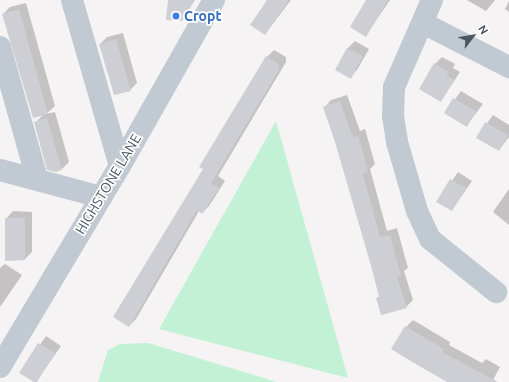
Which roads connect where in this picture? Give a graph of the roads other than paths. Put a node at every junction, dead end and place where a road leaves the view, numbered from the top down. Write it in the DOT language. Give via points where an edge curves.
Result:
graph roads {
  1 [pos="72,0"];
  2 [pos="214,0"];
  3 [pos="432,0"];
  4 [pos="422,23"];
  5 [pos="0,47"];
  6 [pos="509,67"];
  7 [pos="120,166"];
  8 [pos="0,170"];
  9 [pos="37,179"];
  10 [pos="101,197"];
  11 [pos="496,292"];
  12 [pos="0,367"];
  1 -- 7 [label="street"];
  2 -- 7 [label="street, HIGHSTONE LANE"];
  3 -- 4 [label="street"];
  4 -- 6 [label="street"];
  4 -- 11 [label="street" via="394,87 393,116 397,142 417,211 430,239"];
  5 -- 9 [label="street"];
  7 -- 10 [label="street, HIGHSTONE LANE"];
  8 -- 9 [label="street"];
  9 -- 10 [label="street"];
  10 -- 12 [label="street, HIGHSTONE LANE"];
}
